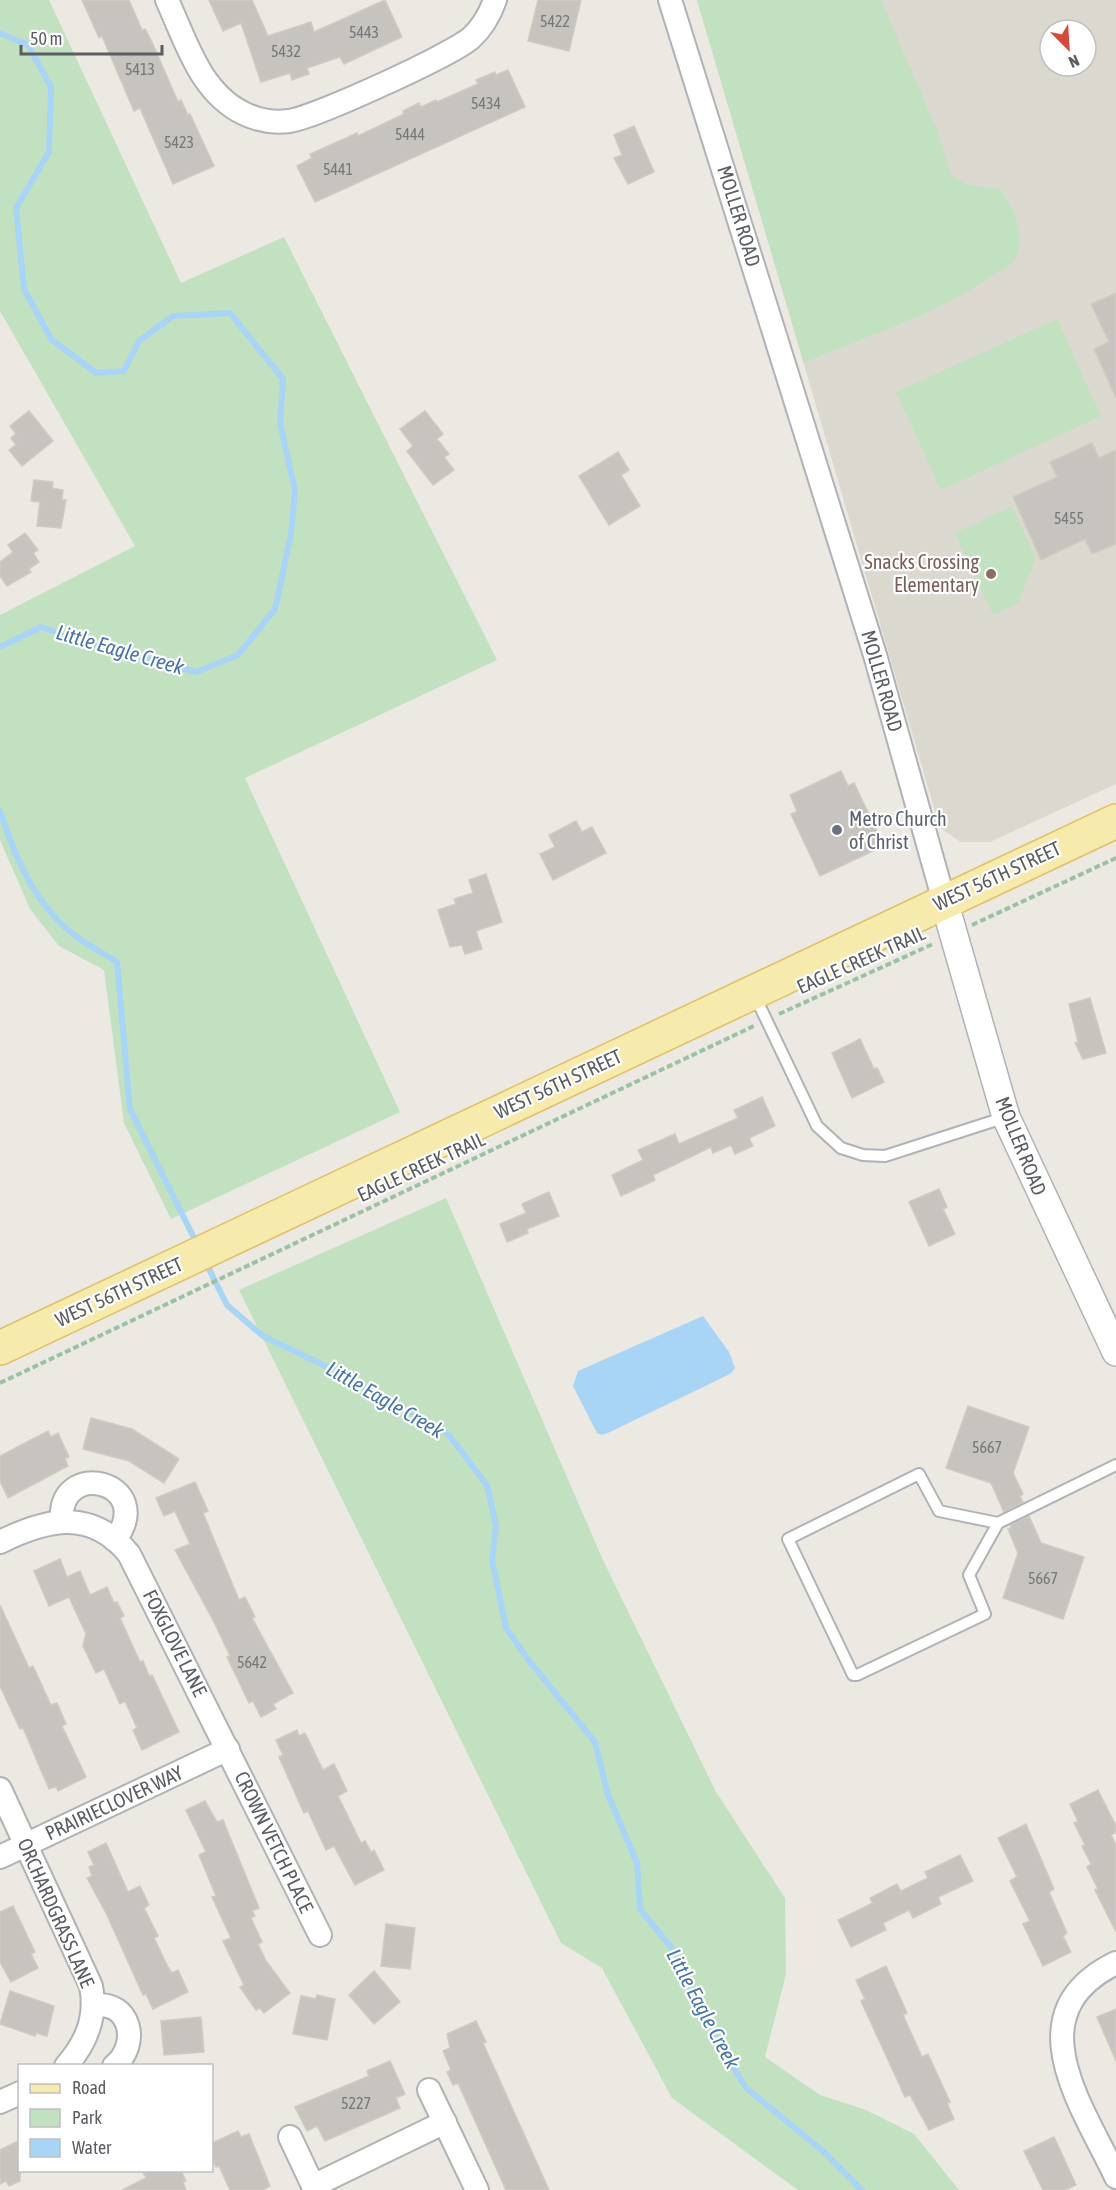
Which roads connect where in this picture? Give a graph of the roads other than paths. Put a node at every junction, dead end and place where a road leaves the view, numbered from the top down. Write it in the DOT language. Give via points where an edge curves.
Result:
graph roads {
  1 [pos="167,0"];
  2 [pos="495,0"];
  3 [pos="670,0"];
  4 [pos="1116,821"];
  5 [pos="944,901"];
  6 [pos="760,1005"];
  7 [pos="1006,1117"];
  8 [pos="0,1348"];
  9 [pos="1116,1352"];
  10 [pos="1116,1465"];
  11 [pos="62,1522"];
  12 [pos="998,1523"];
  13 [pos="4,1540"];
  14 [pos="115,1540"];
  15 [pos="228,1749"];
  16 [pos="0,1789"];
  17 [pos="26,1845"];
  18 [pos="0,1857"];
  19 [pos="320,1935"];
  20 [pos="1116,1963"];
  21 [pos="93,2006"];
  22 [pos="73,2063"];
  23 [pos="116,2064"];
  24 [pos="429,2090"];
  25 [pos="18,2094"];
  26 [pos="0,2102"];
  27 [pos="445,2122"];
  28 [pos="290,2137"];
  29 [pos="1116,2177"];
  30 [pos="314,2188"];
  31 [pos="477,2190"];
  1 -- 2 [label="street" via="208,84 225,102 250,116 278,122 298,119 461,46 484,23"];
  3 -- 5 [label="street, MOLLER ROAD" via="869,635"];
  4 -- 5 [label="main road, WEST 56TH STREET"];
  5 -- 6 [label="main road, WEST 56TH STREET"];
  5 -- 7 [label="street, MOLLER ROAD"];
  6 -- 7 [label="lane" via="817,1126 842,1148 863,1155 885,1155"];
  6 -- 8 [label="main road, WEST 56TH STREET" via="165,1287"];
  7 -- 9 [label="street, MOLLER ROAD"];
  10 -- 12 [label="lane"];
  11 -- 13 [label="street, FOXGLOVE LANE" via="41,1524"];
  11 -- 14 [label="street, FOXGLOVE LANE" via="87,1525"];
  11 -- 14 [label="street" via="64,1501 75,1489 88,1483 109,1486 123,1502 126,1514"];
  12 -- 12 [label="lane" via="969,1575 985,1614 857,1676 853,1675 788,1539 919,1474 939,1511"];
  14 -- 15 [label="street, FOXGLOVE LANE" via="136,1565"];
  15 -- 17 [label="street, PRAIRIECLOVER WAY"];
  15 -- 19 [label="street, CROWN VETCH PLACE"];
  16 -- 17 [label="street, ORCHARDGRASS LANE"];
  17 -- 18 [label="street, PRAIRIECLOVER WAY"];
  17 -- 21 [label="street, ORCHARDGRASS LANE" via="87,1972"];
  20 -- 29 [label="street" via="1090,1978 1072,1998 1062,2024 1061,2051 1067,2074"];
  21 -- 22 [label="street, ORCHARDGRASS LANE" via="88,2033"];
  21 -- 23 [label="street, ORCHARDGRASS LANE" via="108,2006 127,2022 129,2044"];
  24 -- 27 [label="street"];
  25 -- 26 [label="street"];
  27 -- 30 [label="street"];
  27 -- 31 [label="street"];
  28 -- 30 [label="street"];
}
